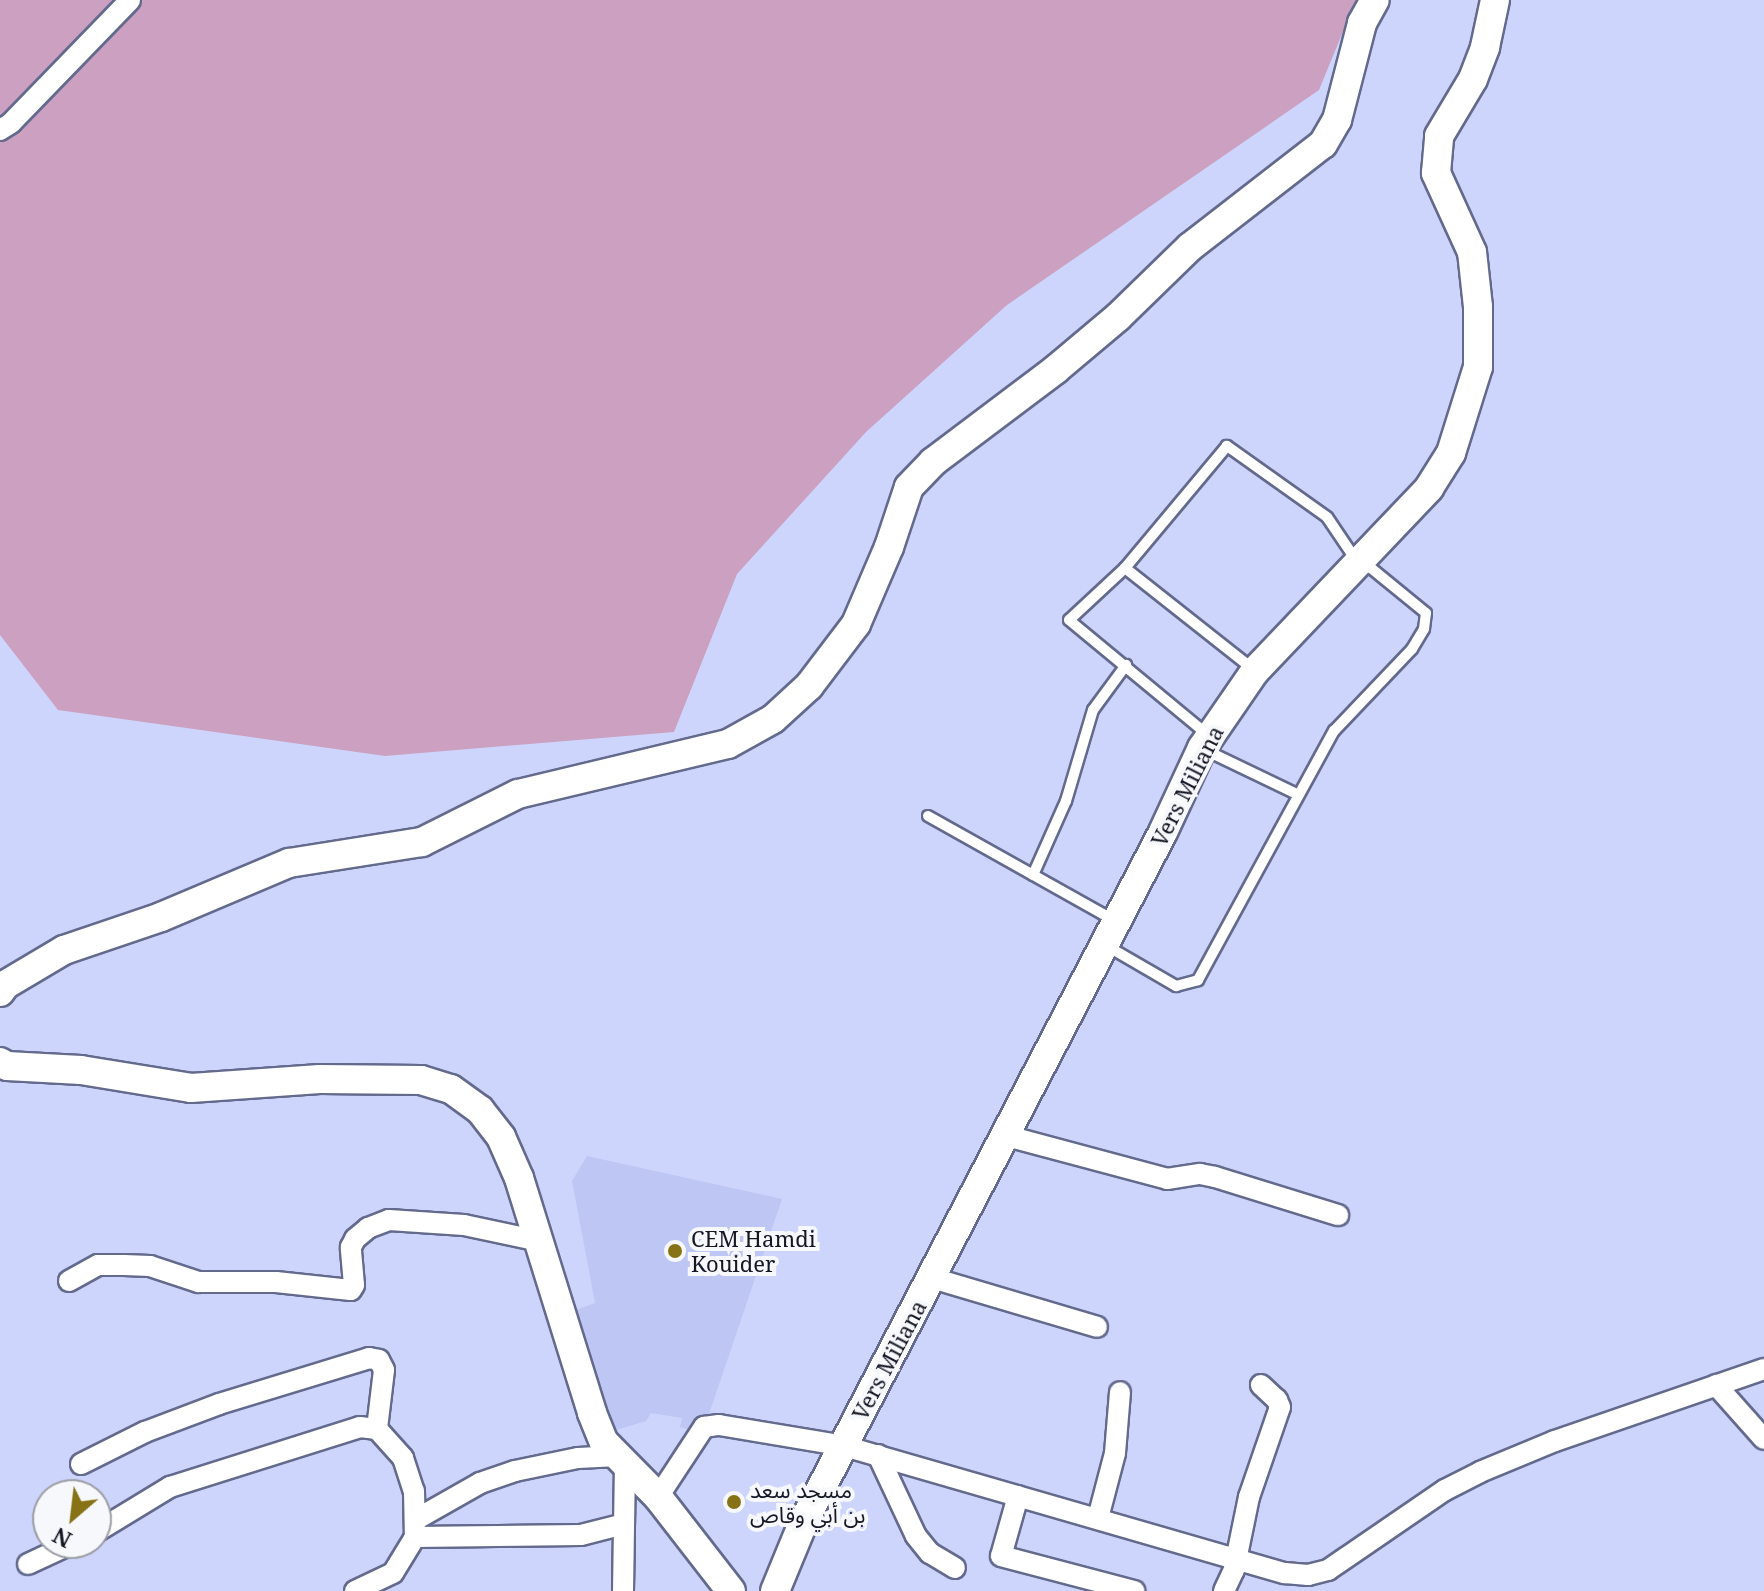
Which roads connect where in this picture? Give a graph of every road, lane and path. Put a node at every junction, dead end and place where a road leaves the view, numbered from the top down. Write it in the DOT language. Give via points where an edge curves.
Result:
graph roads {
  1 [pos="130,0"];
  2 [pos="1375,0"];
  3 [pos="1495,0"];
  4 [pos="0,130"];
  5 [pos="1358,563"];
  6 [pos="1125,568"];
  7 [pos="1126,665"];
  8 [pos="1255,671"];
  9 [pos="1206,742"];
  10 [pos="1297,794"];
  11 [pos="928,816"];
  12 [pos="1033,875"];
  13 [pos="1109,933"];
  14 [pos="0,992"];
  15 [pos="0,1062"];
  16 [pos="1007,1136"];
  17 [pos="1338,1215"];
  18 [pos="539,1241"];
  19 [pos="932,1278"];
  20 [pos="69,1281"];
  21 [pos="1097,1327"];
  22 [pos="1764,1369"];
  23 [pos="1261,1385"];
  24 [pos="1716,1385"];
  25 [pos="1120,1392"];
  26 [pos="377,1429"];
  27 [pos="1764,1439"];
  28 [pos="844,1446"];
  29 [pos="878,1455"];
  30 [pos="621,1460"];
  31 [pos="81,1464"];
  32 [pos="1018,1496"];
  33 [pos="658,1497"];
  34 [pos="1098,1518"];
  35 [pos="112,1522"];
  36 [pos="624,1524"];
  37 [pos="415,1529"];
  38 [pos="1235,1558"];
  39 [pos="39,1559"];
  40 [pos="28,1564"];
  41 [pos="955,1568"];
  42 [pos="355,1591"];
  43 [pos="623,1591"];
  44 [pos="731,1591"];
  45 [pos="775,1591"];
  46 [pos="1134,1591"];
  47 [pos="1224,1591"];
  1 -- 4 [label="street"];
  2 -- 14 [label="street" via="1362,23 1337,120 1323,144 1190,247 1118,317 967,433 909,487 856,624 809,686 773,719 728,744 518,794 422,842 289,863 161,917 64,950"];
  3 -- 5 [label="street, Vers Miliana" via="1473,79 1439,136 1436,173 1472,252 1478,367 1471,399 1451,453 1429,488"];
  5 -- 6 [label="lane" via="1327,517 1227,446"];
  5 -- 8 [label="street, Vers Miliana"];
  5 -- 10 [label="lane" via="1426,613 1424,629 1412,649 1334,731"];
  6 -- 7 [label="lane" via="1069,620"];
  6 -- 8 [label="lane"];
  7 -- 9 [label="lane"];
  7 -- 12 [label="lane" via="1093,710 1066,801"];
  8 -- 9 [label="street, Vers Miliana"];
  9 -- 10 [label="lane"];
  9 -- 13 [label="street, Vers Miliana"];
  10 -- 13 [label="lane" via="1198,980 1176,986"];
  11 -- 12 [label="lane"];
  12 -- 13 [label="lane"];
  13 -- 16 [label="street, Vers Miliana"];
  15 -- 18 [label="street" via="191,1088 320,1079 421,1080 451,1089 480,1110 501,1137"];
  16 -- 17 [label="street" via="1167,1179 1215,1177"];
  16 -- 19 [label="street, Vers Miliana"];
  18 -- 20 [label="street" via="464,1225 389,1220 355,1239 351,1290 276,1282 198,1282 150,1266 124,1265 98,1265"];
  18 -- 30 [label="street" via="592,1413 604,1442"];
  19 -- 21 [label="street"];
  19 -- 28 [label="street, Vers Miliana"];
  22 -- 24 [label="street"];
  23 -- 38 [label="street" via="1280,1407 1249,1497"];
  24 -- 27 [label="street"];
  24 -- 38 [label="street" via="1480,1472 1328,1570 1285,1573"];
  25 -- 34 [label="street" via="1115,1453"];
  26 -- 31 [label="street" via="384,1370 379,1360 369,1358 219,1404"];
  26 -- 35 [label="street" via="360,1427 170,1487"];
  26 -- 37 [label="street" via="403,1458 414,1491"];
  28 -- 29 [label="street"];
  28 -- 33 [label="street" via="704,1427"];
  28 -- 45 [label="street, Vers Miliana"];
  29 -- 32 [label="street"];
  29 -- 41 [label="street" via="916,1536 930,1553"];
  30 -- 33 [label="street"];
  30 -- 36 [label="street"];
  30 -- 37 [label="street" via="578,1458 515,1471 480,1483"];
  32 -- 34 [label="street"];
  32 -- 46 [label="street" via="1001,1556"];
  33 -- 44 [label="street"];
  34 -- 38 [label="street"];
  36 -- 37 [label="street" via="581,1535"];
  36 -- 43 [label="street"];
  37 -- 42 [label="street" via="393,1573"];
  38 -- 47 [label="street"];
  39 -- 40 [label="street"];
}
